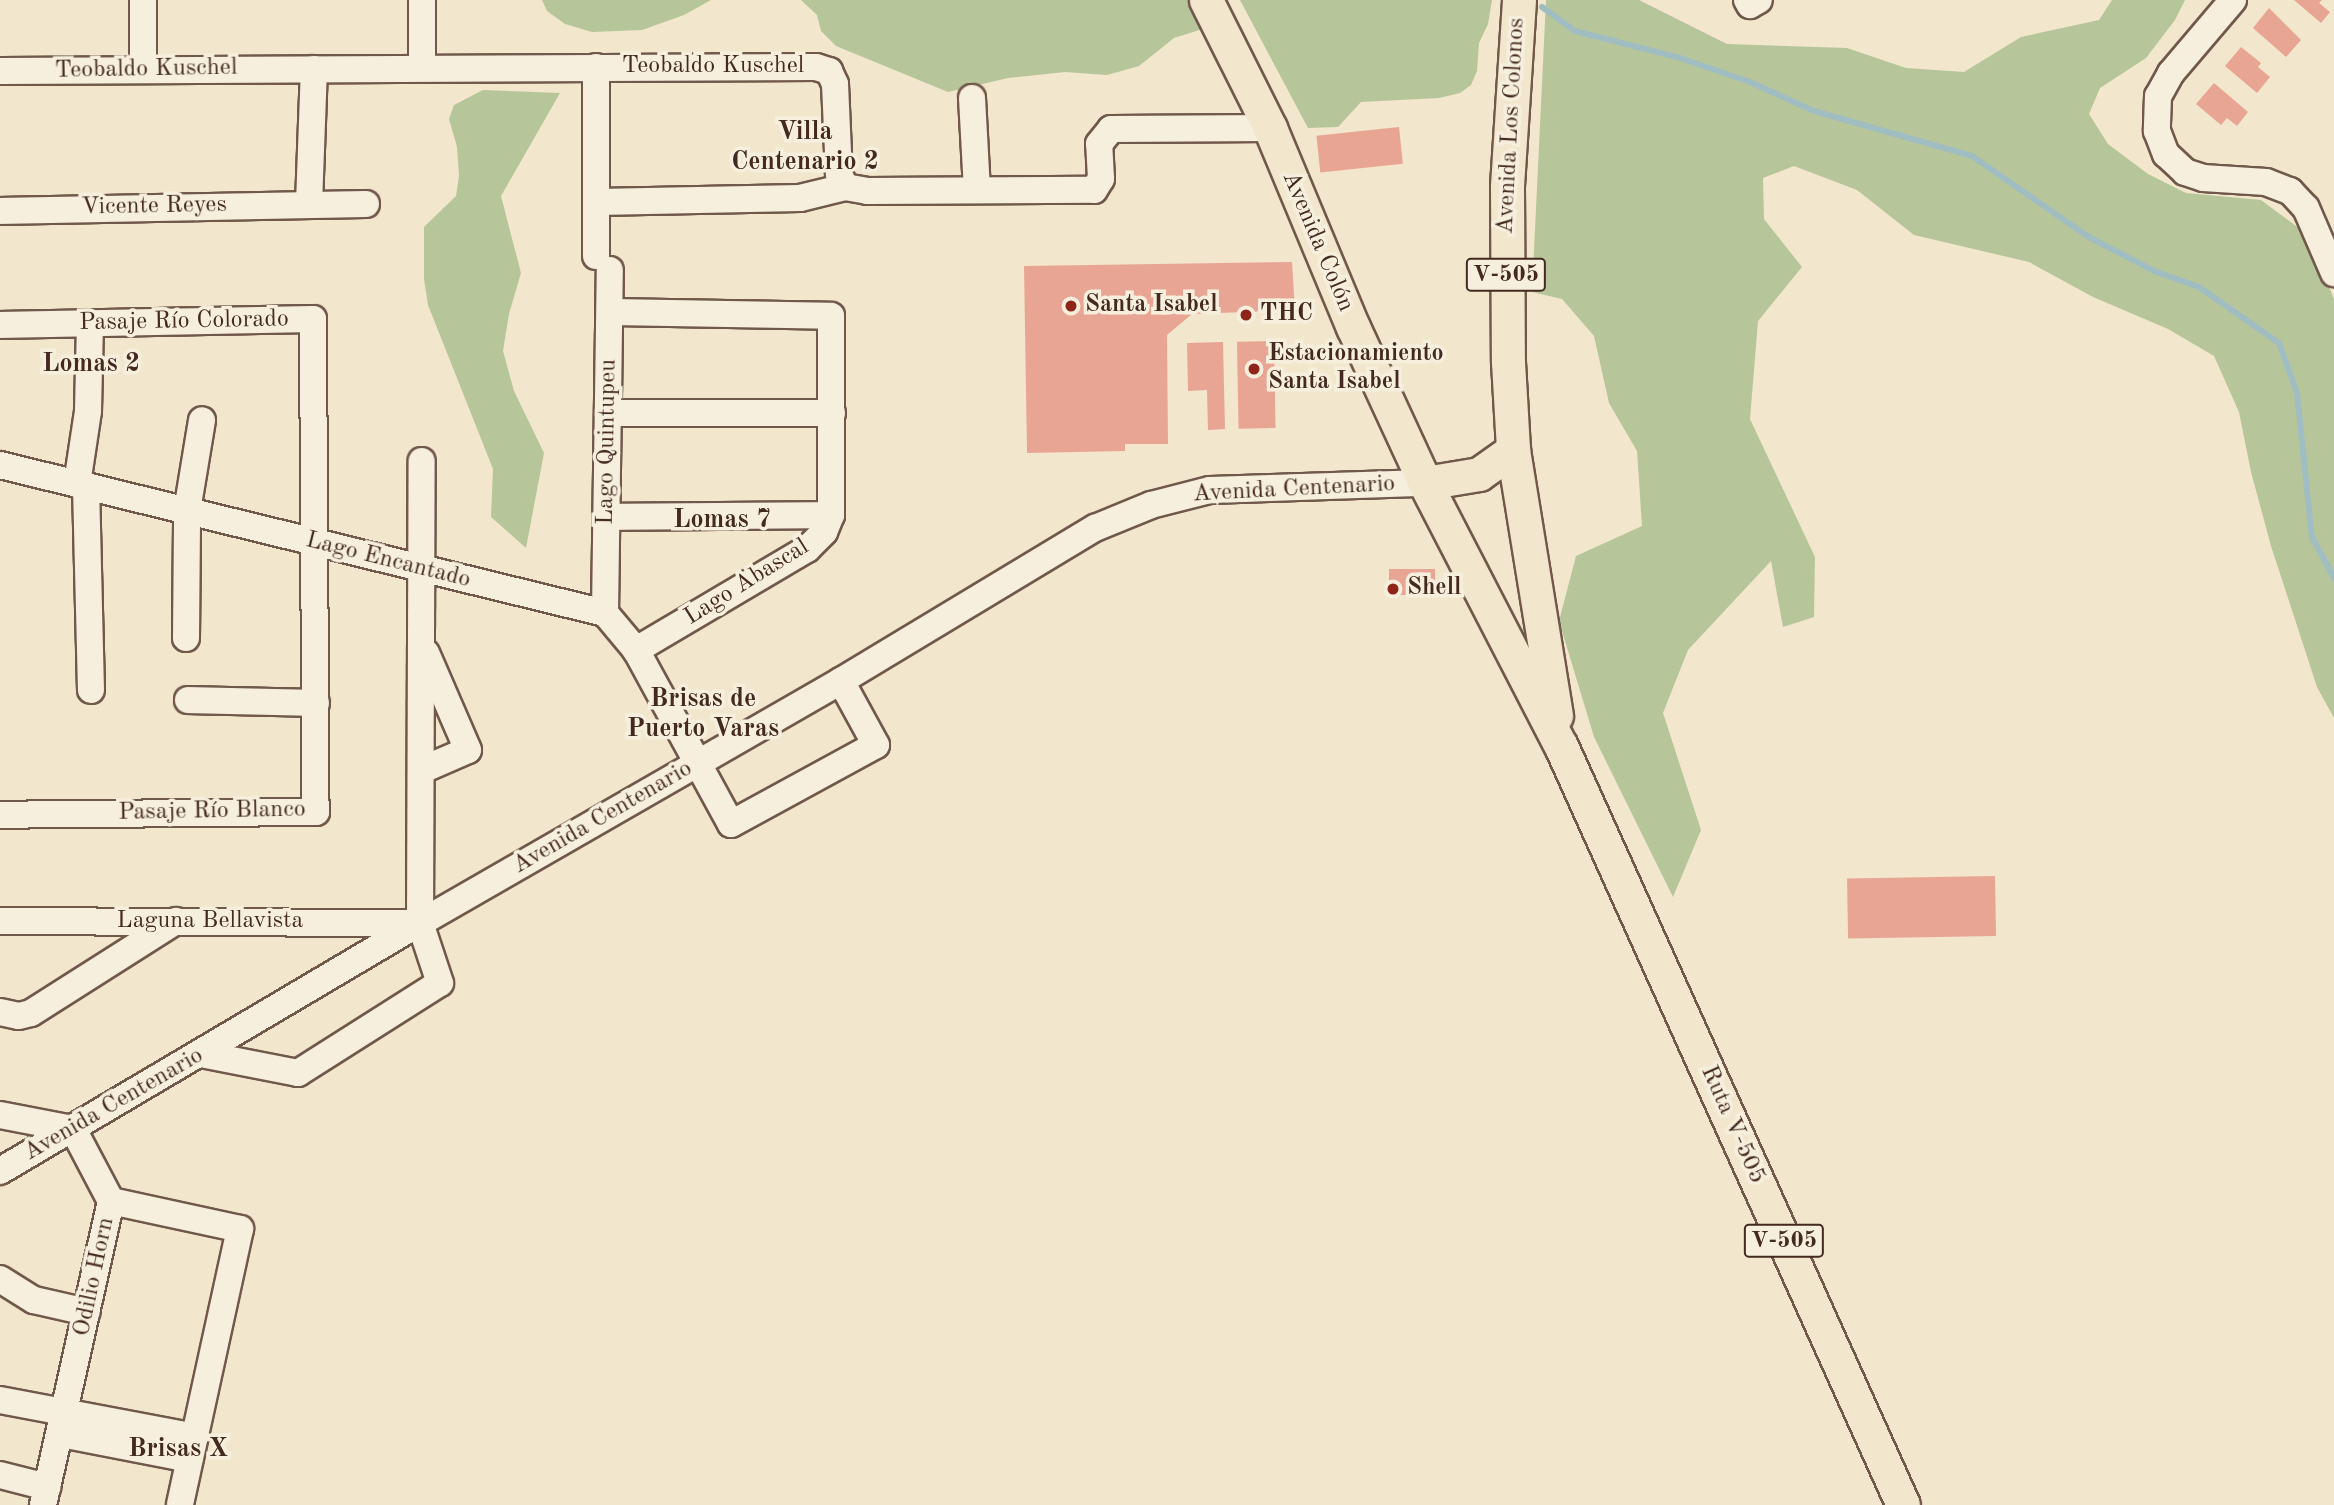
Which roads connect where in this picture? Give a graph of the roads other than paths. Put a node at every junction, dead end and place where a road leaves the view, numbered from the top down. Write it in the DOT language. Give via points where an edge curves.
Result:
graph roads {
  1 [pos="143,0"];
  2 [pos="422,0"];
  3 [pos="1206,0"];
  4 [pos="1519,0"];
  5 [pos="2234,0"];
  6 [pos="596,66"];
  7 [pos="422,67"];
  8 [pos="314,69"];
  9 [pos="143,70"];
  10 [pos="1,80"];
  11 [pos="972,98"];
  12 [pos="1270,128"];
  13 [pos="845,187"];
  14 [pos="977,189"];
  15 [pos="597,202"];
  16 [pos="309,204"];
  17 [pos="366,204"];
  18 [pos="0,211"];
  19 [pos="2334,273"];
  20 [pos="610,312"];
  21 [pos="90,324"];
  22 [pos="0,325"];
  23 [pos="832,412"];
  24 [pos="608,413"];
  25 [pos="202,420"];
  26 [pos="1513,450"];
  27 [pos="422,461"];
  28 [pos="0,465"];
  29 [pos="1425,483"];
  30 [pos="81,485"];
  31 [pos="187,511"];
  32 [pos="831,515"];
  33 [pos="606,517"];
  34 [pos="314,542"];
  35 [pos="420,569"];
  36 [pos="605,613"];
  37 [pos="186,638"];
  38 [pos="421,642"];
  39 [pos="636,650"];
  40 [pos="841,681"];
  41 [pos="91,690"];
  42 [pos="188,700"];
  43 [pos="316,702"];
  44 [pos="1561,746"];
  45 [pos="698,764"];
  46 [pos="422,770"];
  47 [pos="0,815"];
  48 [pos="176,921"];
  49 [pos="420,923"];
  50 [pos="1,926"];
  51 [pos="0,1012"];
  52 [pos="201,1054"];
  53 [pos="0,1115"];
  54 [pos="73,1129"];
  55 [pos="0,1171"];
  56 [pos="111,1201"];
  57 [pos="0,1279"];
  58 [pos="87,1312"];
  59 [pos="0,1400"];
  60 [pos="63,1423"];
  61 [pos="193,1448"];
  62 [pos="0,1475"];
  63 [pos="45,1496"];
  64 [pos="180,1505"];
  65 [pos="1903,1505"];
  1 -- 9 [label="street"];
  2 -- 7 [label="street"];
  3 -- 12 [label="main road, Avenida Colón"];
  4 -- 26 [label="main road, Avenida Los Colonos / V-505" via="1510,99 1506,237"];
  5 -- 19 [label="street" via="2171,73 2158,96 2158,131 2166,154 2185,172 2203,178 2266,182 2290,191 2306,208"];
  6 -- 7 [label="street, Teobaldo Kuschel"];
  6 -- 13 [label="street, Teobaldo Kuschel" via="803,66 829,71 835,83 839,174"];
  6 -- 15 [label="street, Lago Quintupeu"];
  7 -- 8 [label="street, Teobaldo Kuschel"];
  8 -- 9 [label="street, Teobaldo Kuschel"];
  8 -- 16 [label="street"];
  9 -- 10 [label="street, Teobaldo Kuschel"];
  11 -- 14 [label="street"];
  12 -- 14 [label="street" via="1111,129 1099,144 1101,179 1094,190"];
  12 -- 29 [label="main road, Avenida Colón" via="1353,327"];
  13 -- 14 [label="street" via="867,191"];
  13 -- 15 [label="street" via="800,198"];
  15 -- 20 [label="street, Lago Quintupeu"];
  16 -- 17 [label="street, Vicente Reyes"];
  16 -- 18 [label="street, Vicente Reyes"];
  20 -- 23 [label="street" via="831,316"];
  20 -- 24 [label="street, Lago Quintupeu"];
  21 -- 22 [label="street, Pasaje Río Colorado"];
  21 -- 30 [label="street"];
  21 -- 34 [label="street, Pasaje Río Colorado" via="313,320"];
  23 -- 24 [label="street"];
  23 -- 32 [label="street"];
  24 -- 33 [label="street, Lago Quintupeu"];
  25 -- 31 [label="street"];
  26 -- 29 [label="main road" via="1479,474"];
  26 -- 44 [label="main road, Avenida Los Colonos"];
  27 -- 35 [label="street"];
  28 -- 30 [label="street, Lago Encantado"];
  29 -- 40 [label="street, Avenida Centenario" via="1210,490 1151,505 1077,538"];
  29 -- 44 [label="main road, Avenida Colón / V-505"];
  30 -- 31 [label="street, Lago Encantado"];
  30 -- 41 [label="street"];
  31 -- 34 [label="street, Lago Encantado"];
  31 -- 37 [label="street"];
  32 -- 33 [label="street"];
  32 -- 39 [label="street, Lago Abascal" via="824,532 807,549"];
  33 -- 36 [label="street, Lago Quintupeu"];
  34 -- 35 [label="street, Lago Encantado"];
  34 -- 43 [label="street"];
  35 -- 36 [label="street, Lago Encantado"];
  35 -- 38 [label="street"];
  36 -- 39 [label="street"];
  38 -- 46 [label="street"];
  38 -- 46 [label="street" via="468,750"];
  39 -- 45 [label="street"];
  40 -- 45 [label="street, Avenida Centenario"];
  40 -- 45 [label="street" via="876,745 731,824"];
  42 -- 43 [label="street"];
  43 -- 47 [label="street, Pasaje Río Blanco" via="316,812"];
  44 -- 65 [label="main road, Ruta V-505 / V-505"];
  45 -- 49 [label="street, Avenida Centenario"];
  46 -- 49 [label="street"];
  48 -- 49 [label="street, Laguna Bellavista"];
  48 -- 50 [label="street, Laguna Bellavista"];
  48 -- 51 [label="street" via="31,1013"];
  49 -- 52 [label="street, Avenida Centenario"];
  49 -- 52 [label="street" via="440,983 298,1073"];
  52 -- 54 [label="street, Avenida Centenario"];
  53 -- 54 [label="street"];
  54 -- 55 [label="street, Avenida Centenario"];
  54 -- 56 [label="street, Odilio Horn"];
  56 -- 58 [label="street, Odilio Horn"];
  56 -- 61 [label="street" via="240,1229"];
  57 -- 58 [label="street" via="34,1300"];
  58 -- 60 [label="street, Odilio Horn"];
  59 -- 60 [label="street"];
  60 -- 61 [label="street"];
  60 -- 63 [label="street, Odilio Horn"];
  61 -- 64 [label="street"];
  62 -- 63 [label="street"];
}
